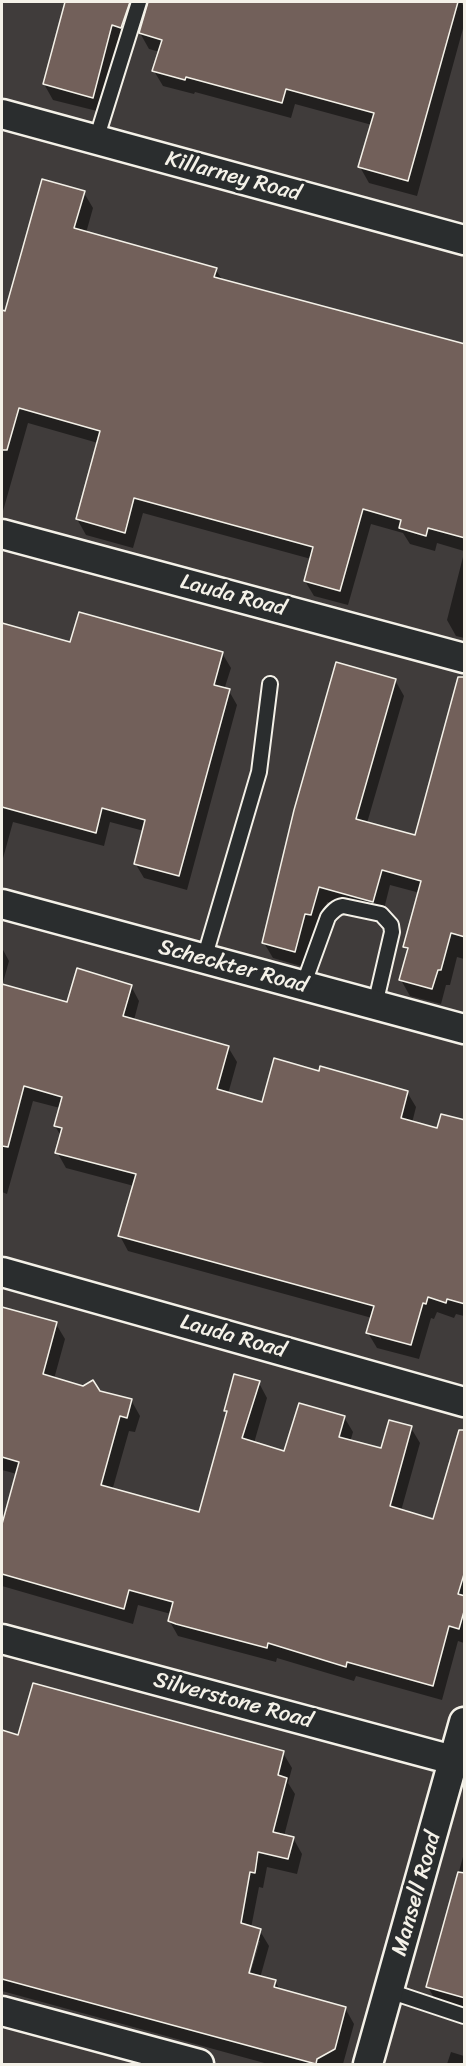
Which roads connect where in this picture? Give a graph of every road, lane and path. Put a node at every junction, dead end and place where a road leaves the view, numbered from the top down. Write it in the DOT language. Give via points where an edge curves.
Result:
graph roads {
  1 [pos="139,2"];
  2 [pos="2,114"];
  3 [pos="96,140"];
  4 [pos="465,240"];
  5 [pos="2,534"];
  6 [pos="465,658"];
  7 [pos="270,684"];
  8 [pos="2,904"];
  9 [pos="204,959"];
  10 [pos="303,986"];
  11 [pos="375,1005"];
  12 [pos="465,1029"];
  13 [pos="2,1272"];
  14 [pos="465,1402"];
  15 [pos="2,1639"];
  16 [pos="465,1722"];
  17 [pos="460,1761"];
  18 [pos="389,1991"];
  19 [pos="2,2011"];
  20 [pos="465,2016"];
  21 [pos="199,2064"];
  22 [pos="368,2064"];
  1 -- 3 [label="lane"];
  2 -- 3 [label="street, Killarney Road"];
  3 -- 4 [label="street, Killarney Road"];
  5 -- 6 [label="street, Lauda Road"];
  7 -- 9 [label="lane" via="259,772"];
  8 -- 9 [label="street, Scheckter Road"];
  9 -- 10 [label="street, Scheckter Road"];
  10 -- 11 [label="street, Scheckter Road"];
  10 -- 11 [label="lane" via="332,912 343,906 381,914 392,932"];
  11 -- 12 [label="street, Scheckter Road"];
  13 -- 14 [label="street, Lauda Road"];
  15 -- 17 [label="street, Silverstone Road"];
  16 -- 17 [label="street, Mansell Road"];
  17 -- 18 [label="street, Mansell Road"];
  18 -- 20 [label="lane"];
  18 -- 22 [label="street, Mansell Road"];
  19 -- 21 [label="street"];
}
